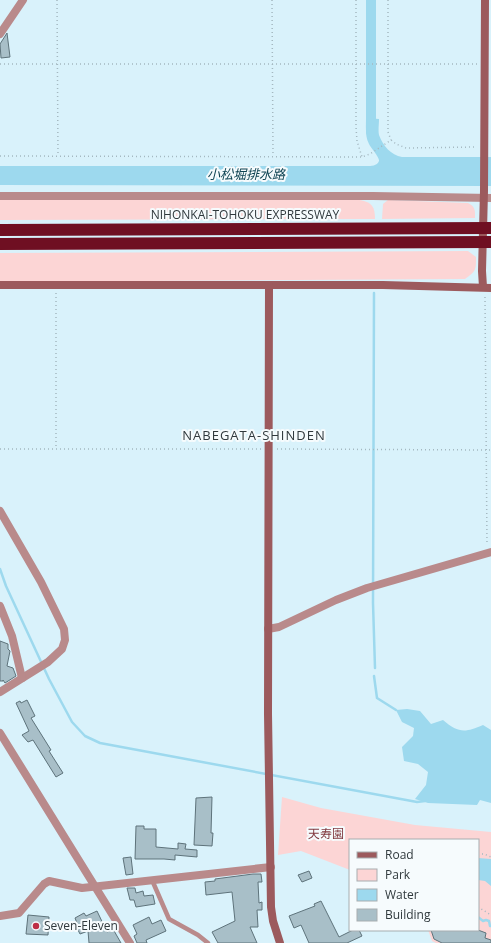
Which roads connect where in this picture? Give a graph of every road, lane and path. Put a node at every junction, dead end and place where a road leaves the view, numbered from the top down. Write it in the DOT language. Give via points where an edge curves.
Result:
graph roads {
  1 [pos="23,0"];
  2 [pos="57,0"];
  3 [pos="272,0"];
  4 [pos="356,0"];
  5 [pos="388,0"];
  6 [pos="484,0"];
  7 [pos="0,34"];
  8 [pos="0,64"];
  9 [pos="58,64"];
  10 [pos="272,64"];
  11 [pos="356,64"];
  12 [pos="388,64"];
  13 [pos="484,64"];
  14 [pos="391,140"];
  15 [pos="484,149"];
  16 [pos="273,155"];
  17 [pos="0,156"];
  18 [pos="58,156"];
  19 [pos="362,156"];
  20 [pos="0,196"];
  21 [pos="486,196"];
  22 [pos="491,228"];
  23 [pos="0,230"];
  24 [pos="491,242"];
  25 [pos="0,244"];
  26 [pos="0,285"];
  27 [pos="56,285"];
  28 [pos="269,285"];
  29 [pos="487,288"];
  30 [pos="0,449"];
  31 [pos="56,449"];
  32 [pos="269,449"];
  33 [pos="486,450"];
  34 [pos="491,450"];
  35 [pos="0,511"];
  36 [pos="489,552"];
  37 [pos="0,606"];
  38 [pos="268,628"];
  39 [pos="24,677"];
  40 [pos="0,692"];
  41 [pos="0,733"];
  42 [pos="479,854"];
  43 [pos="491,857"];
  44 [pos="271,867"];
  45 [pos="152,879"];
  46 [pos="94,886"];
  47 [pos="479,908"];
  48 [pos="491,915"];
  49 [pos="0,916"];
  50 [pos="130,943"];
  51 [pos="208,943"];
  52 [pos="280,943"];
  1 -- 7 [label="street"];
  2 -- 9 [label="path"];
  3 -- 10 [label="path"];
  4 -- 11 [label="path"];
  5 -- 12 [label="path"];
  6 -- 13 [label="street"];
  8 -- 9 [label="path"];
  9 -- 10 [label="path"];
  9 -- 18 [label="path"];
  10 -- 11 [label="path"];
  10 -- 16 [label="path"];
  11 -- 12 [label="path"];
  11 -- 19 [label="path" via="356,128"];
  12 -- 13 [label="path"];
  12 -- 14 [label="path" via="388,132"];
  13 -- 15 [label="street"];
  14 -- 15 [label="path" via="406,148"];
  14 -- 19 [label="path" via="370,154"];
  15 -- 21 [label="street"];
  16 -- 18 [label="path"];
  16 -- 19 [label="path"];
  17 -- 18 [label="path"];
  20 -- 21 [label="street"];
  21 -- 29 [label="street" via="482,271"];
  22 -- 23 [label="highway, NIHONKAI-TOHOKU EXPRESSWAY"];
  24 -- 25 [label="highway"];
  26 -- 27 [label="street"];
  27 -- 28 [label="street"];
  27 -- 31 [label="path"];
  28 -- 29 [label="street"];
  28 -- 32 [label="street"];
  29 -- 33 [label="path"];
  30 -- 31 [label="path"];
  31 -- 32 [label="path"];
  32 -- 33 [label="path"];
  32 -- 38 [label="street"];
  33 -- 34 [label="path"];
  33 -- 36 [label="path"];
  35 -- 39 [label="street" via="41,582 64,629 65,640 62,649 48,662"];
  36 -- 38 [label="street" via="367,588 279,627"];
  37 -- 39 [label="street"];
  38 -- 44 [label="street"];
  39 -- 40 [label="street"];
  41 -- 46 [label="street"];
  42 -- 43 [label="path"];
  44 -- 45 [label="street"];
  44 -- 52 [label="street" via="271,907"];
  45 -- 46 [label="street"];
  45 -- 51 [label="lane" via="169,919"];
  46 -- 49 [label="street" via="76,887 49,881 19,913"];
  46 -- 50 [label="street"];
  47 -- 48 [label="path"];
}
